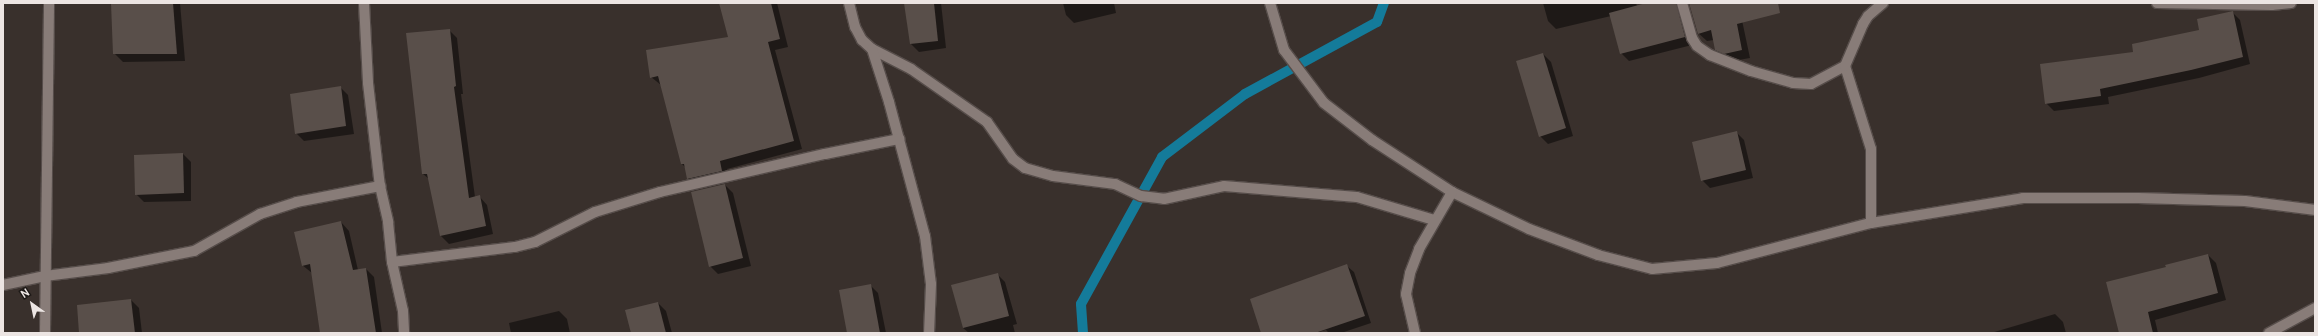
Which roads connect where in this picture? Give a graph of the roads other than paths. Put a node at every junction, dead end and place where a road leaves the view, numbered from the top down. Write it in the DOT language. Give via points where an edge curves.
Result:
graph roads {
  1 [pos="49,3"];
  2 [pos="364,3"];
  3 [pos="848,3"];
  4 [pos="1270,3"];
  5 [pos="1682,3"];
  6 [pos="1882,3"];
  7 [pos="2158,3"];
  8 [pos="2291,3"];
  9 [pos="872,49"];
  10 [pos="1845,66"];
  11 [pos="899,139"];
  12 [pos="380,186"];
  13 [pos="1452,192"];
  14 [pos="2315,210"];
  15 [pos="1434,220"];
  16 [pos="1871,222"];
  17 [pos="392,262"];
  18 [pos="45,276"];
  19 [pos="3,285"];
  20 [pos="2315,308"];
  21 [pos="45,333"];
  22 [pos="404,333"];
  23 [pos="929,333"];
  24 [pos="1414,333"];
  25 [pos="2269,333"];
  1 -- 18 [label="street"];
  2 -- 12 [label="street" via="368,83"];
  3 -- 9 [label="street" via="855,27 862,40"];
  4 -- 13 [label="street" via="1284,50 1324,103 1372,140"];
  5 -- 10 [label="street" via="1692,38 1697,46 1710,55 1751,72 1793,83 1811,84"];
  6 -- 10 [label="street" via="1863,24"];
  7 -- 8 [label="street"];
  9 -- 11 [label="street"];
  9 -- 15 [label="street" via="911,69 987,122 1013,159 1025,168 1054,176 1115,184 1141,196 1164,199 1224,186 1357,197"];
  10 -- 16 [label="street" via="1871,149"];
  11 -- 17 [label="street" via="660,192 595,212 528,244"];
  11 -- 23 [label="street" via="925,236 931,284"];
  12 -- 17 [label="street" via="388,222"];
  12 -- 18 [label="street" via="297,202 260,214 194,251 108,268"];
  13 -- 15 [label="street"];
  13 -- 16 [label="street" via="1529,229 1598,255 1652,269 1717,263"];
  14 -- 16 [label="street" via="2244,201 2023,198"];
  15 -- 24 [label="street" via="1418,249 1406,294"];
  17 -- 22 [label="street" via="403,311"];
  18 -- 19 [label="street"];
  18 -- 21 [label="street"];
  20 -- 25 [label="street"];
}
